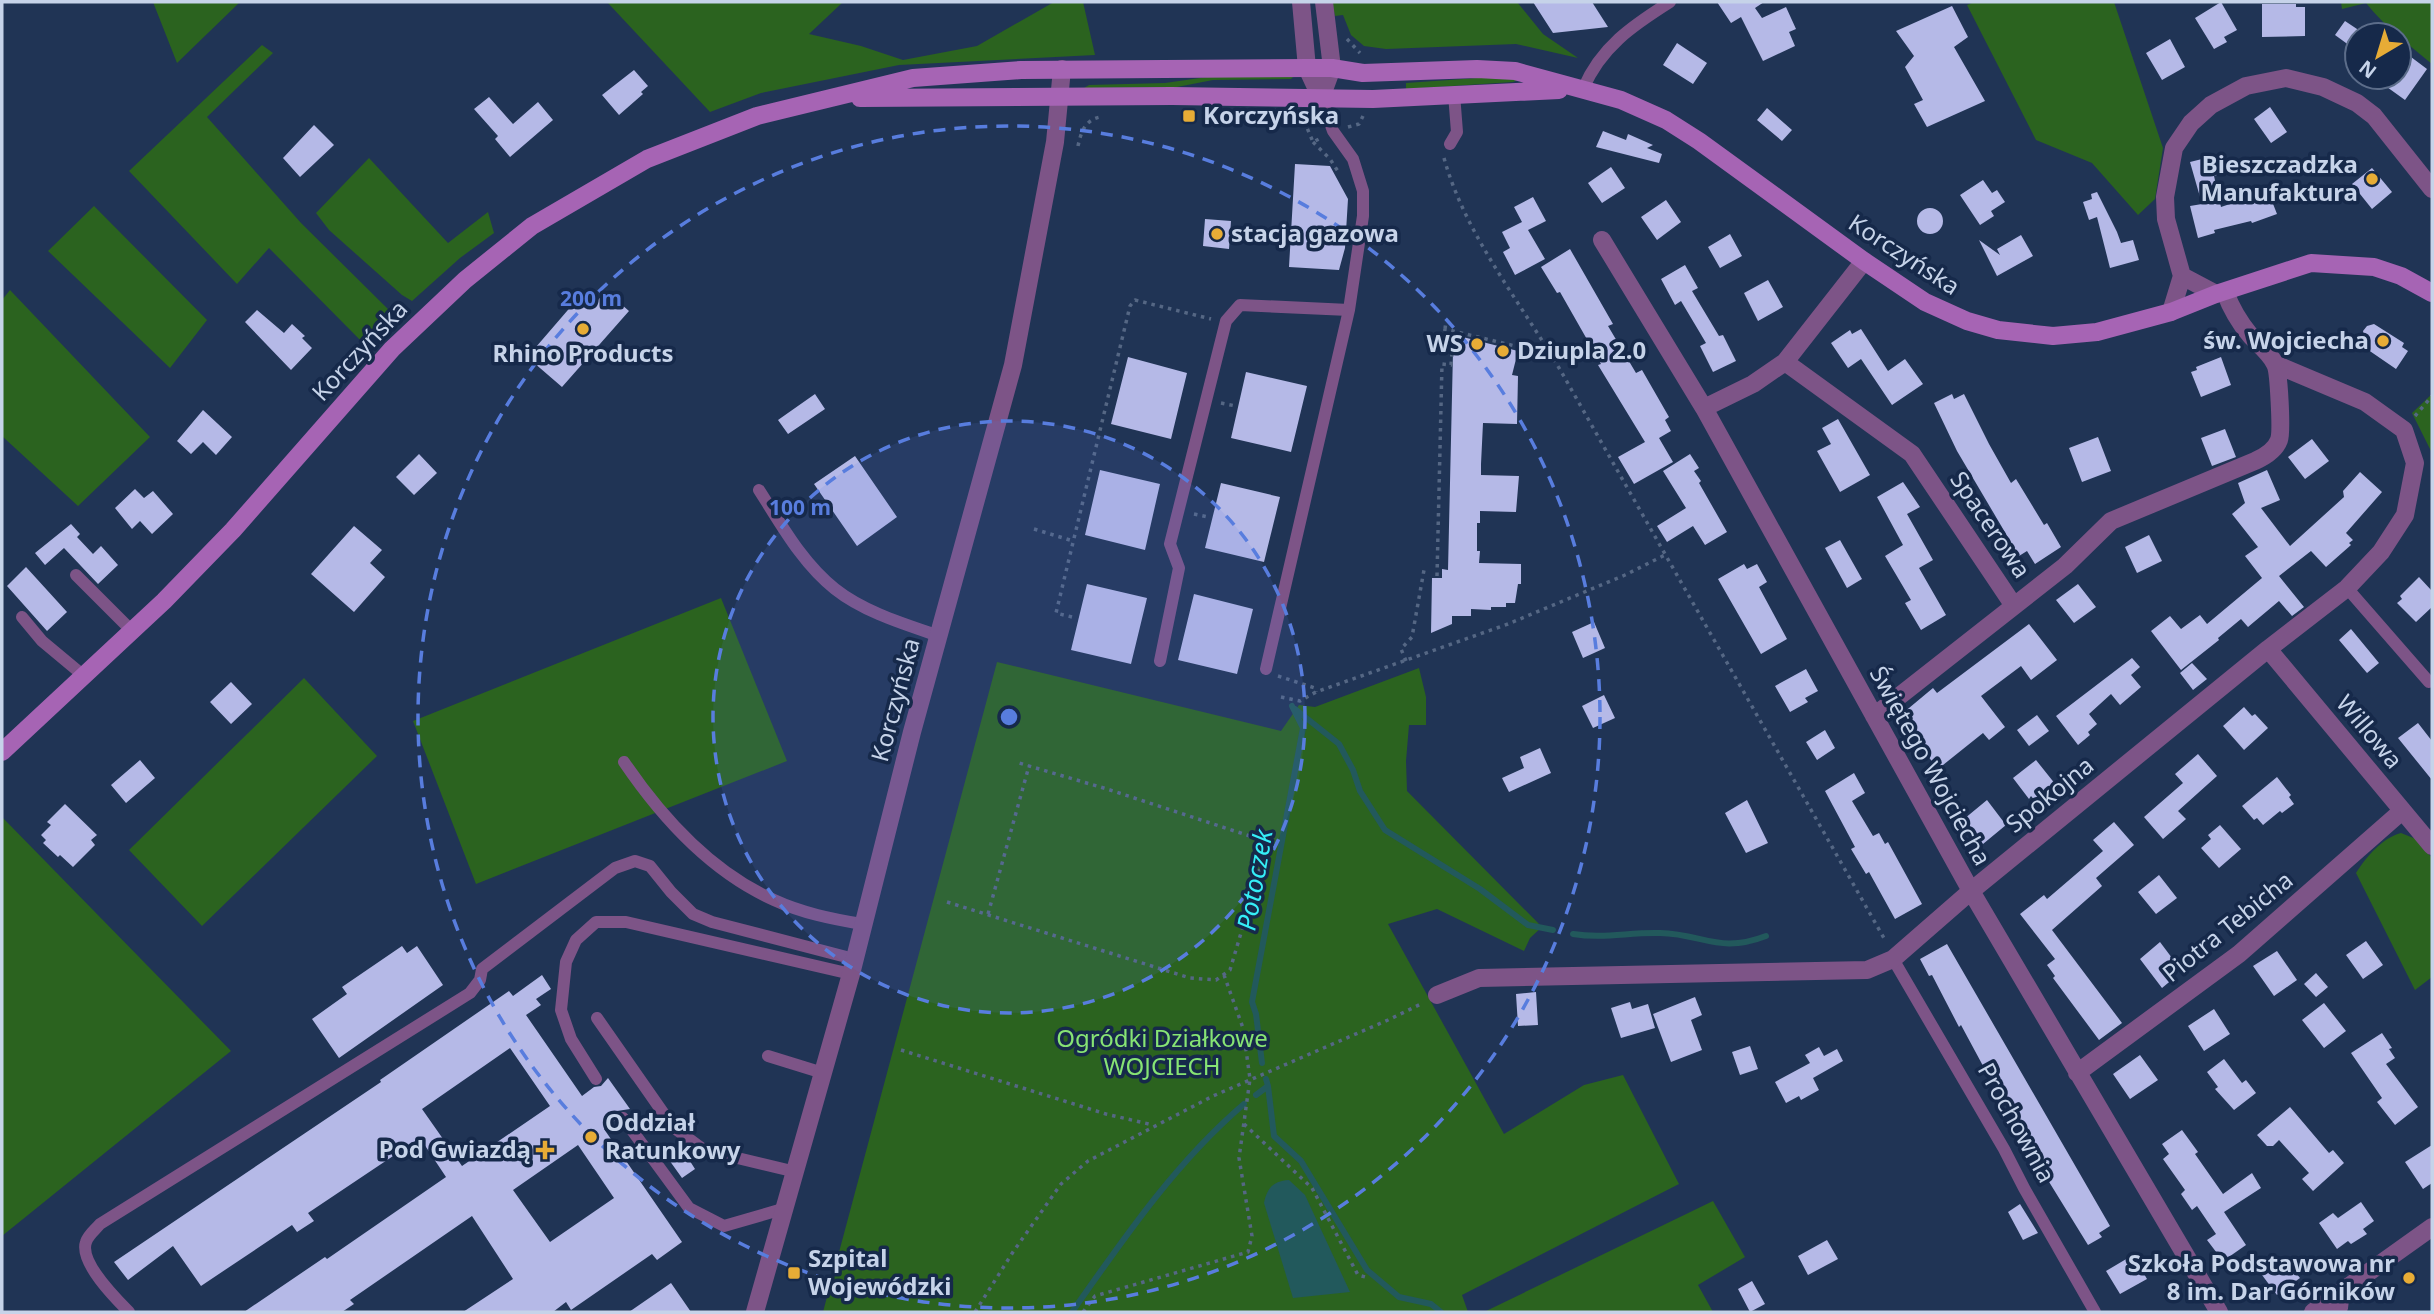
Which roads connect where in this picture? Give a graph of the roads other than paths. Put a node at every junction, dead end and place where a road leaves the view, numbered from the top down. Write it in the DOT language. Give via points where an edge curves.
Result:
graph roads {
  1 [pos="1301,2"];
  2 [pos="1324,2"];
  3 [pos="1670,2"];
  4 [pos="1307,68"];
  5 [pos="1332,68"];
  6 [pos="1062,69"];
  7 [pos="1583,89"];
  8 [pos="1454,94"];
  9 [pos="1061,96"];
  10 [pos="832,98"];
  11 [pos="1321,98"];
  12 [pos="1450,144"];
  13 [pos="2432,189"];
  14 [pos="1602,240"];
  15 [pos="1864,261"];
  16 [pos="2182,276"];
  17 [pos="2221,293"];
  18 [pos="2432,293"];
  19 [pos="1349,310"];
  20 [pos="2171,312"];
  21 [pos="1785,362"];
  22 [pos="2277,365"];
  23 [pos="1704,408"];
  24 [pos="759,490"];
  25 [pos="76,575"];
  26 [pos="2347,588"];
  27 [pos="2014,606"];
  28 [pos="22,617"];
  29 [pos="132,631"];
  30 [pos="939,636"];
  31 [pos="2268,649"];
  32 [pos="1160,661"];
  33 [pos="1266,669"];
  34 [pos="84,676"];
  35 [pos="2430,682"];
  36 [pos="1874,716"];
  37 [pos="2,752"];
  38 [pos="624,762"];
  39 [pos="2402,811"];
  40 [pos="2432,846"];
  41 [pos="1971,891"];
  42 [pos="862,924"];
  43 [pos="1894,958"];
  44 [pos="853,966"];
  45 [pos="1437,995"];
  46 [pos="597,1018"];
  47 [pos="768,1056"];
  48 [pos="823,1073"];
  49 [pos="2077,1073"];
  50 [pos="596,1079"];
  51 [pos="624,1118"];
  52 [pos="796,1172"];
  53 [pos="786,1208"];
  54 [pos="2432,1227"];
  55 [pos="2344,1291"];
  56 [pos="129,1312"];
  57 [pos="755,1312"];
  58 [pos="2095,1312"];
  59 [pos="2219,1312"];
  60 [pos="2313,1312"];
  61 [pos="2335,1312"];
  1 -- 4 [label="street"];
  2 -- 5 [label="street"];
  3 -- 7 [label="lane" via="1628,29 1595,64"];
  4 -- 5 [label="main road, Korczyńska"];
  4 -- 6 [label="main road, Korczyńska"];
  4 -- 11 [label="street"];
  5 -- 7 [label="main road, Korczyńska" via="1363,73 1515,71"];
  5 -- 11 [label="street"];
  6 -- 9 [label="street, Korczyńska"];
  6 -- 10 [label="main road, Korczyńska" via="913,78"];
  7 -- 8 [label="main road, Korczyńska"];
  7 -- 15 [label="main road, Korczyńska" via="1635,105 1682,130"];
  8 -- 11 [label="main road, Korczyńska"];
  8 -- 12 [label="lane" via="1457,132"];
  9 -- 10 [label="main road, Korczyńska"];
  9 -- 11 [label="main road, Korczyńska"];
  9 -- 30 [label="street, Korczyńska" via="1013,365"];
  10 -- 29 [label="main road, Korczyńska" via="757,116 646,159 532,226 465,280 392,349 233,530"];
  11 -- 19 [label="lane" via="1333,131 1353,159 1363,191"];
  13 -- 16 [label="street" via="2374,116 2357,103 2323,87 2286,78 2246,86 2211,105 2174,148 2165,208"];
  14 -- 23 [label="street, Świętego Wojciecha"];
  15 -- 20 [label="main road, Korczyńska" via="1936,308 2013,333 2080,335"];
  15 -- 21 [label="street"];
  16 -- 17 [label="street"];
  16 -- 20 [label="street"];
  17 -- 18 [label="main road, Korczyńska" via="2311,263 2374,267"];
  17 -- 20 [label="main road, Korczyńska"];
  17 -- 22 [label="street, Spokojna"];
  19 -- 32 [label="lane" via="1240,305 1226,321 1170,544 1179,568"];
  19 -- 33 [label="lane"];
  21 -- 23 [label="street"];
  21 -- 27 [label="street, Spacerowa" via="1912,454"];
  22 -- 26 [label="street, Spokojna" via="2365,402 2404,430 2415,463 2405,515 2381,552"];
  22 -- 27 [label="street" via="2279,439 2266,456 2111,521"];
  23 -- 36 [label="street, Świętego Wojciecha"];
  24 -- 30 [label="lane" via="807,561 835,589 866,607"];
  25 -- 29 [label="lane"];
  26 -- 31 [label="street, Spokojna"];
  26 -- 35 [label="lane"];
  27 -- 36 [label="street, Spacerowa"];
  28 -- 34 [label="lane" via="42,641"];
  29 -- 34 [label="main road, Korczyńska"];
  30 -- 42 [label="street, Korczyńska"];
  31 -- 39 [label="street, Willowa"];
  31 -- 41 [label="street, Spokojna"];
  34 -- 37 [label="main road, Korczyńska"];
  36 -- 41 [label="street, Świętego Wojciecha"];
  38 -- 42 [label="lane" via="669,822 752,889 820,917"];
  39 -- 40 [label="street, Willowa"];
  39 -- 49 [label="street, Piotra Tebicha" via="2238,954"];
  41 -- 43 [label="street, Spokojna"];
  41 -- 49 [label="street, Świętego Wojciecha"];
  42 -- 44 [label="street, Korczyńska"];
  43 -- 45 [label="street, Spokojna" via="1867,970 1479,978"];
  43 -- 58 [label="lane, Prochownia"];
  44 -- 48 [label="street, Korczyńska"];
  44 -- 50 [label="lane" via="626,922 596,922 576,940 566,962 561,1010 571,1039"];
  44 -- 56 [label="lane" via="693,914 650,866 635,861 615,868 482,968 481,980 470,993 100,1224 86,1240 86,1252 108,1290"];
  46 -- 52 [label="lane" via="687,1139 704,1150"];
  47 -- 48 [label="lane"];
  48 -- 52 [label="street, Korczyńska"];
  49 -- 59 [label="street, Świętego Wojciecha"];
  51 -- 53 [label="lane" via="689,1208 724,1226"];
  52 -- 53 [label="street, Korczyńska"];
  53 -- 57 [label="street, Korczyńska"];
  54 -- 55 [label="street"];
  55 -- 60 [label="street"];
  55 -- 61 [label="lane" via="2342,1308"];
}
